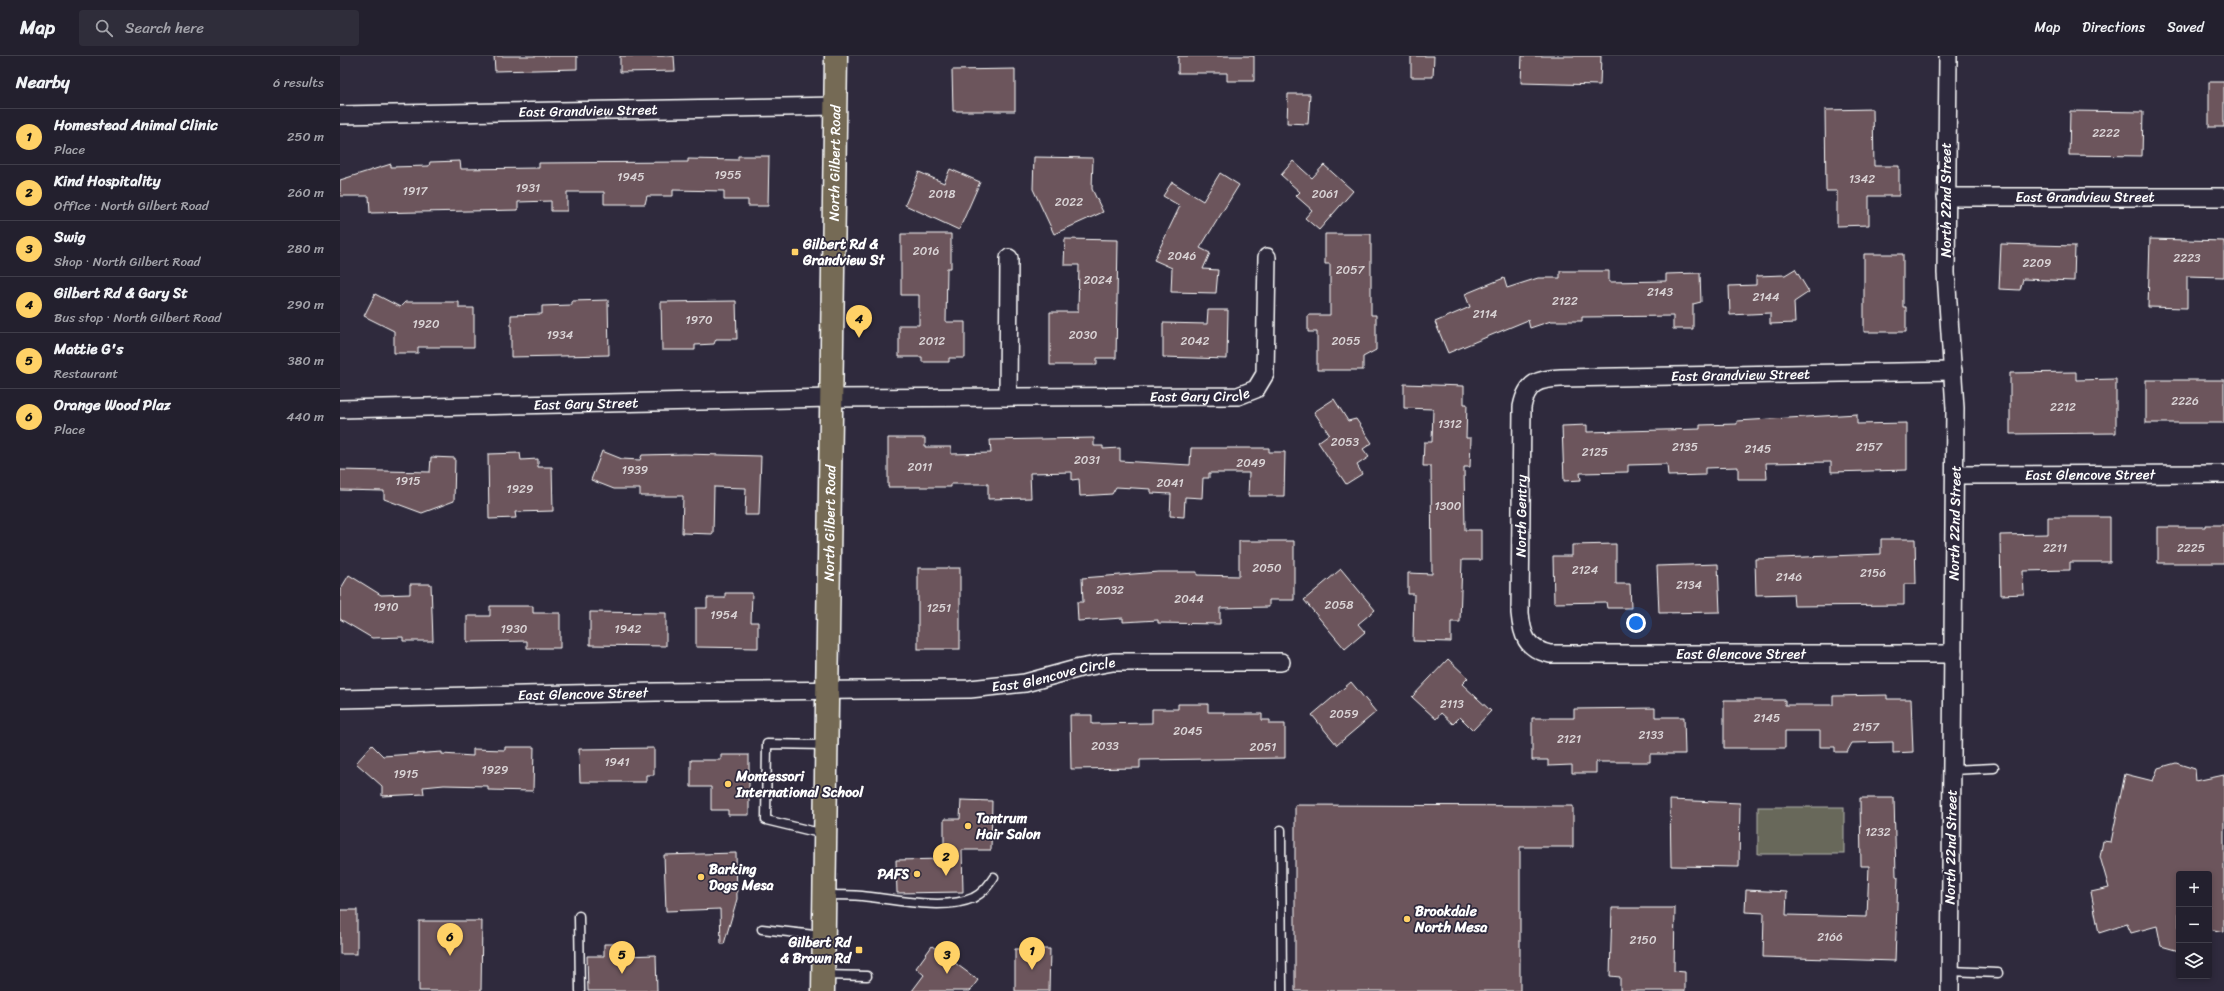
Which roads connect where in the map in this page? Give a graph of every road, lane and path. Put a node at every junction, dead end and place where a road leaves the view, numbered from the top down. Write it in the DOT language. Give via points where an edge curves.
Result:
graph roads {
  1 [pos="836,56"];
  2 [pos="1948,56"];
  3 [pos="836,106"];
  4 [pos="340,115"];
  5 [pos="1946,197"];
  6 [pos="2224,197"];
  7 [pos="1267,257"];
  8 [pos="1009,258"];
  9 [pos="1954,371"];
  10 [pos="1530,386"];
  11 [pos="1008,397"];
  12 [pos="831,398"];
  13 [pos="340,409"];
  14 [pos="2224,474"];
  15 [pos="1955,475"];
  16 [pos="1530,645"];
  17 [pos="1953,654"];
  18 [pos="1280,662"];
  19 [pos="826,690"];
  20 [pos="340,699"];
  21 [pos="826,745"];
  22 [pos="1994,768"];
  23 [pos="1952,770"];
  24 [pos="1280,830"];
  25 [pos="825,834"];
  26 [pos="994,877"];
  27 [pos="824,895"];
  28 [pos="579,916"];
  29 [pos="762,929"];
  30 [pos="824,936"];
  31 [pos="1950,971"];
  32 [pos="1998,973"];
  33 [pos="867,976"];
  34 [pos="823,983"];
  35 [pos="580,991"];
  36 [pos="1282,991"];
  37 [pos="1950,991"];
  1 -- 3 [label="main road, North Gilbert Road"];
  2 -- 5 [label="street, North 22nd Street"];
  3 -- 4 [label="street, East Grandview Street"];
  3 -- 12 [label="main road, North Gilbert Road"];
  5 -- 6 [label="street, East Grandview Street"];
  5 -- 9 [label="street, North 22nd Street" via="1946,272"];
  7 -- 11 [label="street, East Gary Circle" via="1265,374 1256,389 1247,394 1229,397"];
  8 -- 11 [label="street"];
  9 -- 10 [label="street, East Grandview Street" via="1561,378 1538,381"];
  9 -- 15 [label="street, North 22nd Street"];
  10 -- 16 [label="street, North Gentry" via="1524,396 1522,418 1520,613 1524,636"];
  11 -- 12 [label="street, East Gary Circle"];
  12 -- 13 [label="street, East Gary Street"];
  12 -- 19 [label="main road, North Gilbert Road"];
  14 -- 15 [label="street, East Glencove Street"];
  15 -- 17 [label="street, North 22nd Street"];
  16 -- 17 [label="street, East Glencove Street" via="1538,651 1556,654"];
  17 -- 23 [label="street, North 22nd Street"];
  18 -- 19 [label="street, East Glencove Circle" via="1113,662 1025,683 988,688"];
  19 -- 20 [label="street, East Glencove Street"];
  19 -- 21 [label="main road, North Gilbert Road"];
  21 -- 25 [label="main road, North Gilbert Road"];
  21 -- 25 [label="lane" via="766,744 766,820"];
  22 -- 23 [label="lane"];
  23 -- 31 [label="street, North 22nd Street"];
  24 -- 36 [label="lane"];
  25 -- 27 [label="main road, North Gilbert Road"];
  26 -- 27 [label="lane" via="986,890 960,902 907,903 861,896"];
  27 -- 30 [label="main road, North Gilbert Road"];
  28 -- 35 [label="lane"];
  29 -- 30 [label="lane"];
  30 -- 34 [label="main road, North Gilbert Road"];
  31 -- 32 [label="lane"];
  31 -- 37 [label="street, North 22nd Street"];
  33 -- 34 [label="lane"];
}
